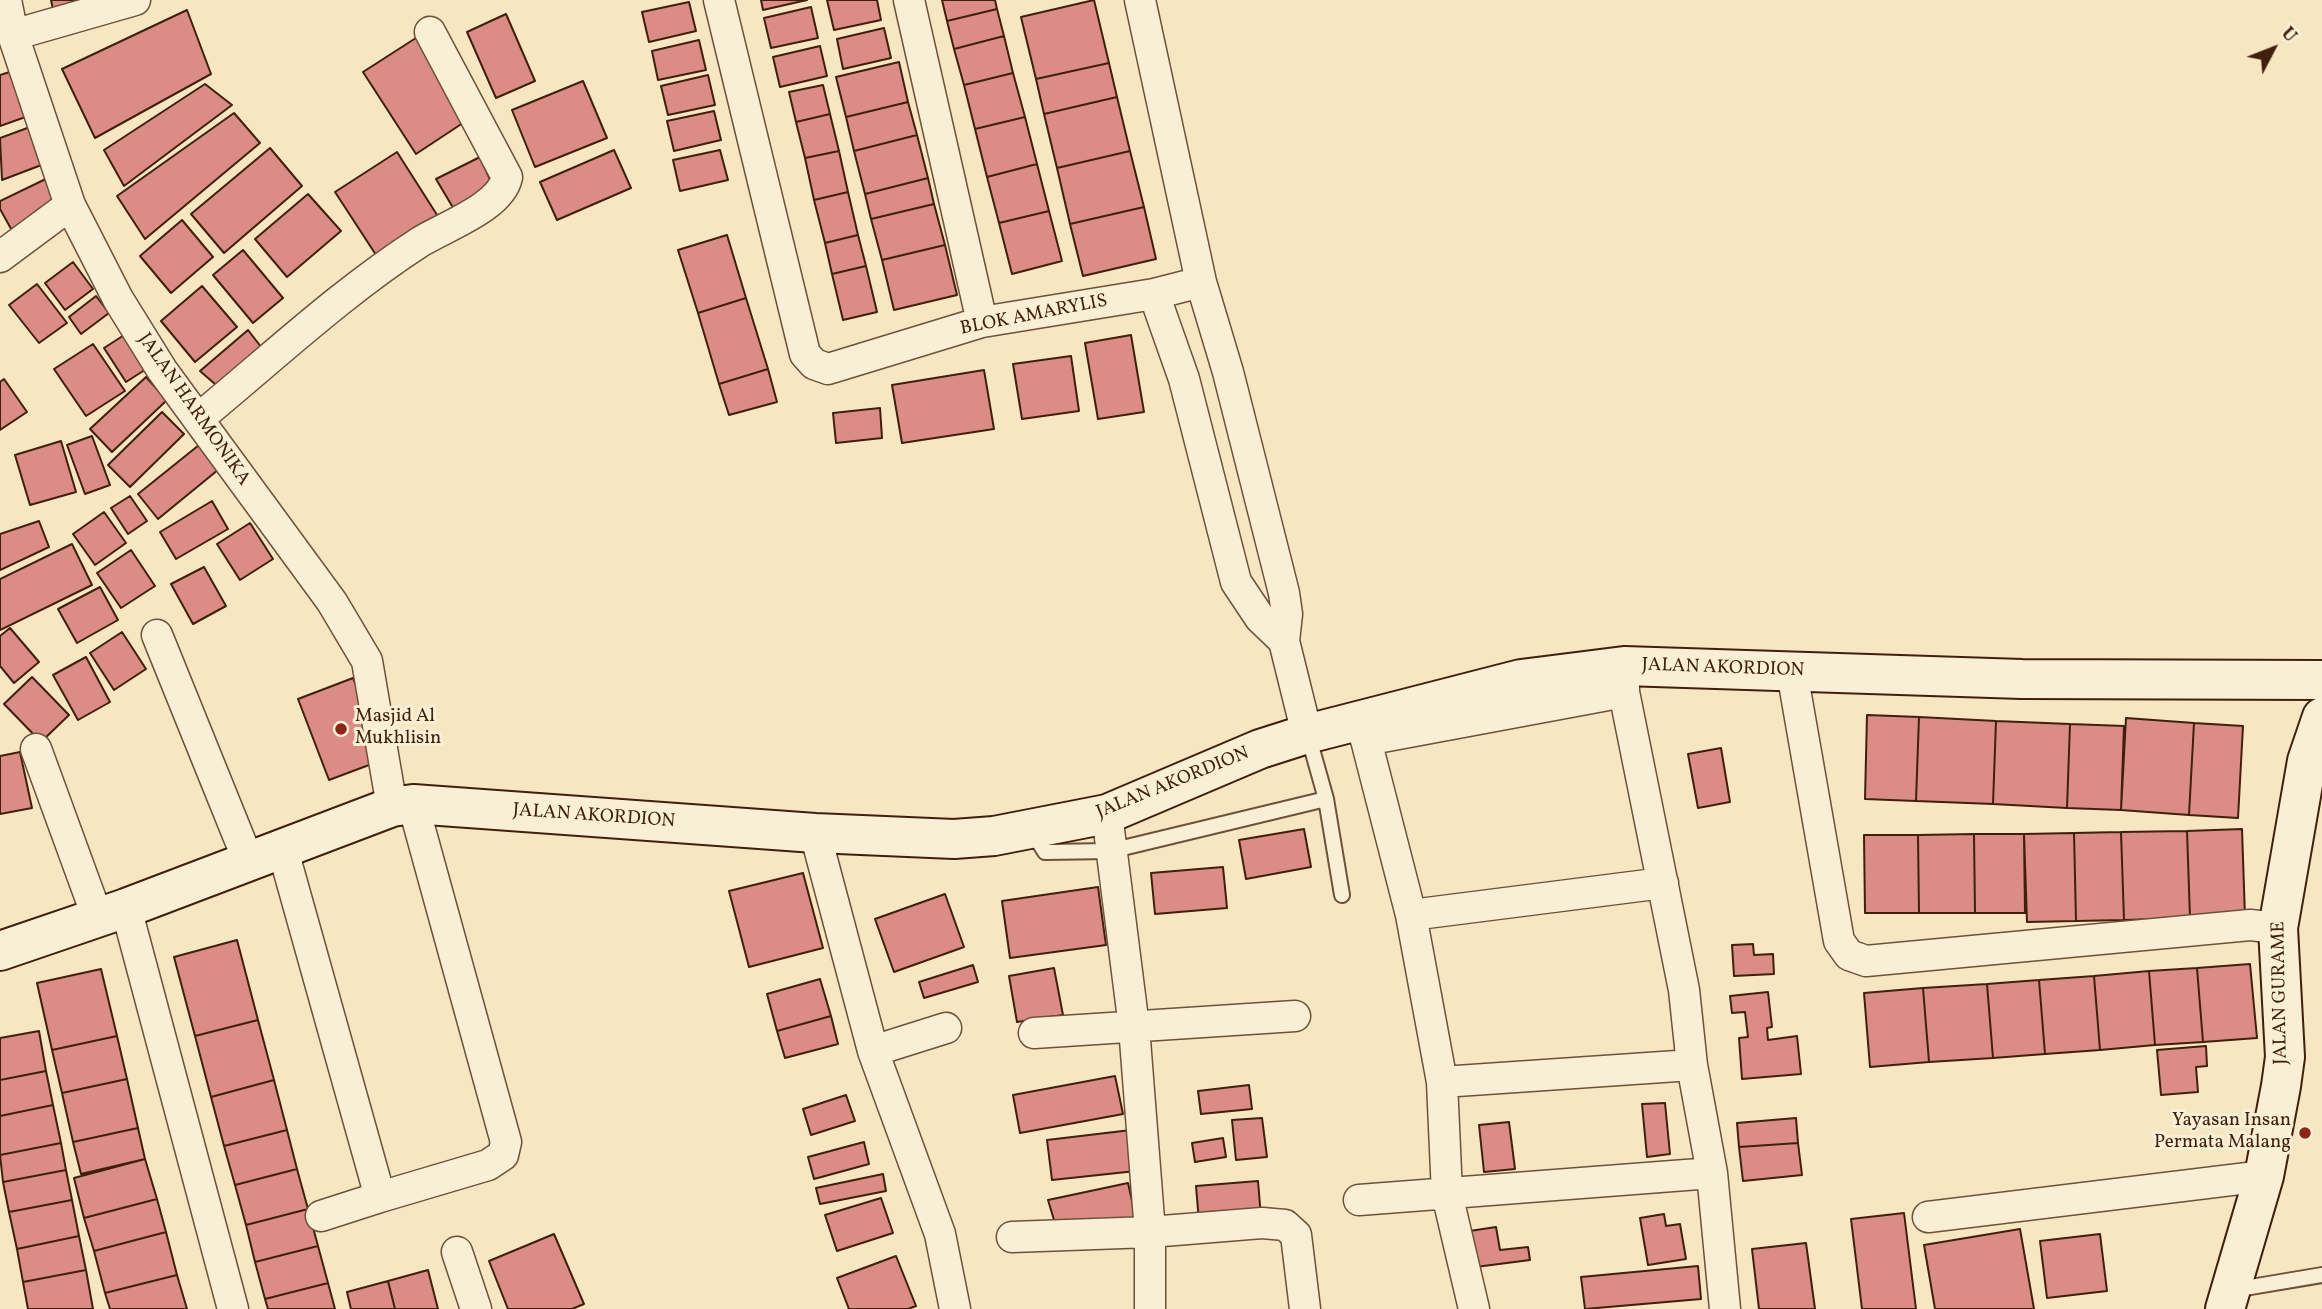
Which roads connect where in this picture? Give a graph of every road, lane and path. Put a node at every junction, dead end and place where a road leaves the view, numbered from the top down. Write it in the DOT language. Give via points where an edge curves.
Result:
graph roads {
  1 [pos="6,0"];
  2 [pos="135,0"];
  3 [pos="719,0"];
  4 [pos="909,0"];
  5 [pos="1140,0"];
  6 [pos="430,32"];
  7 [pos="13,35"];
  8 [pos="70,205"];
  9 [pos="0,257"];
  10 [pos="1201,282"];
  11 [pos="1154,294"];
  12 [pos="982,322"];
  13 [pos="1228,372"];
  14 [pos="1184,379"];
  15 [pos="198,419"];
  16 [pos="158,635"];
  17 [pos="1284,641"];
  18 [pos="1792,672"];
  19 [pos="1624,679"];
  20 [pos="2322,680"];
  21 [pos="2322,717"];
  22 [pos="1362,731"];
  23 [pos="1307,734"];
  24 [pos="36,748"];
  25 [pos="1326,799"];
  26 [pos="403,806"];
  27 [pos="1107,814"];
  28 [pos="1031,830"];
  29 [pos="816,833"];
  30 [pos="1110,851"];
  31 [pos="265,854"];
  32 [pos="1663,883"];
  33 [pos="1342,895"];
  34 [pos="111,912"];
  35 [pos="1411,915"];
  36 [pos="2277,928"];
  37 [pos="0,951"];
  38 [pos="1295,1016"];
  39 [pos="1134,1027"];
  40 [pos="946,1028"];
  41 [pos="1034,1033"];
  42 [pos="873,1051"];
  43 [pos="1692,1065"];
  44 [pos="1442,1082"];
  45 [pos="1712,1173"];
  46 [pos="2264,1176"];
  47 [pos="1447,1194"];
  48 [pos="380,1197"];
  49 [pos="1359,1200"];
  50 [pos="321,1216"];
  51 [pos="1928,1217"];
  52 [pos="1150,1232"];
  53 [pos="1012,1237"];
  54 [pos="457,1252"];
  55 [pos="2322,1275"];
  56 [pos="2227,1300"];
  57 [pos="233,1309"];
  58 [pos="476,1309"];
  59 [pos="955,1309"];
  60 [pos="1150,1309"];
  61 [pos="1305,1309"];
  62 [pos="1475,1309"];
  63 [pos="1725,1309"];
  1 -- 7 [label="street, JALAN HARMONIKA"];
  2 -- 7 [label="street"];
  3 -- 12 [label="street, BLOK AMARYLIS" via="805,354 828,369"];
  4 -- 12 [label="street"];
  5 -- 10 [label="street"];
  6 -- 15 [label="street" via="507,177 505,190 373,275"];
  7 -- 8 [label="street, JALAN HARMONIKA"];
  8 -- 9 [label="street"];
  8 -- 15 [label="street, JALAN HARMONIKA" via="118,299"];
  10 -- 11 [label="street, BLOK AMARYLIS"];
  10 -- 13 [label="street"];
  11 -- 12 [label="street, BLOK AMARYLIS"];
  11 -- 14 [label="street"];
  13 -- 14 [label="street"];
  13 -- 17 [label="street" via="1284,593"];
  14 -- 17 [label="street" via="1236,582 1260,618"];
  15 -- 26 [label="street, JALAN HARMONIKA" via="332,602 367,661"];
  16 -- 31 [label="street"];
  17 -- 23 [label="street"];
  18 -- 19 [label="street, JALAN AKORDION"];
  18 -- 20 [label="street, JALAN AKORDION" via="2022,680"];
  18 -- 36 [label="street" via="1839,941 1849,955 1867,961 2250,925"];
  19 -- 22 [label="street, JALAN AKORDION" via="1521,680 1450,696"];
  19 -- 32 [label="street"];
  21 -- 36 [label="street, JALAN GURAME" via="2307,761"];
  22 -- 23 [label="street, JALAN AKORDION"];
  22 -- 35 [label="street"];
  23 -- 25 [label="lane"];
  23 -- 27 [label="street, JALAN AKORDION" via="1260,749"];
  24 -- 34 [label="street"];
  25 -- 30 [label="lane"];
  25 -- 33 [label="lane"];
  26 -- 29 [label="street, JALAN AKORDION"];
  26 -- 31 [label="street, JALAN AKORDION"];
  26 -- 48 [label="street, JALAN HARMONIKA" via="506,1150 488,1165"];
  27 -- 28 [label="street, JALAN AKORDION"];
  27 -- 30 [label="street"];
  28 -- 29 [label="street, JALAN AKORDION" via="954,839"];
  28 -- 30 [label="lane" via="1045,852"];
  29 -- 42 [label="street"];
  30 -- 39 [label="street"];
  31 -- 34 [label="street, JALAN AKORDION"];
  31 -- 48 [label="street"];
  32 -- 35 [label="street"];
  32 -- 43 [label="street" via="1684,990"];
  34 -- 37 [label="street, JALAN AKORDION"];
  34 -- 57 [label="street"];
  35 -- 44 [label="street"];
  36 -- 46 [label="street, JALAN GURAME" via="2285,1057"];
  38 -- 39 [label="street"];
  39 -- 41 [label="street"];
  39 -- 52 [label="street"];
  40 -- 42 [label="street"];
  42 -- 59 [label="street" via="940,1234"];
  43 -- 44 [label="street"];
  43 -- 45 [label="street"];
  44 -- 47 [label="street"];
  45 -- 47 [label="street"];
  45 -- 63 [label="street"];
  46 -- 51 [label="street"];
  46 -- 56 [label="street, JALAN GURAME"];
  47 -- 49 [label="street"];
  47 -- 62 [label="street"];
  48 -- 50 [label="street"];
  52 -- 53 [label="street"];
  52 -- 60 [label="street"];
  52 -- 61 [label="street" via="1262,1223 1285,1226 1296,1234"];
  54 -- 58 [label="street"];
  55 -- 56 [label="lane"];
}
